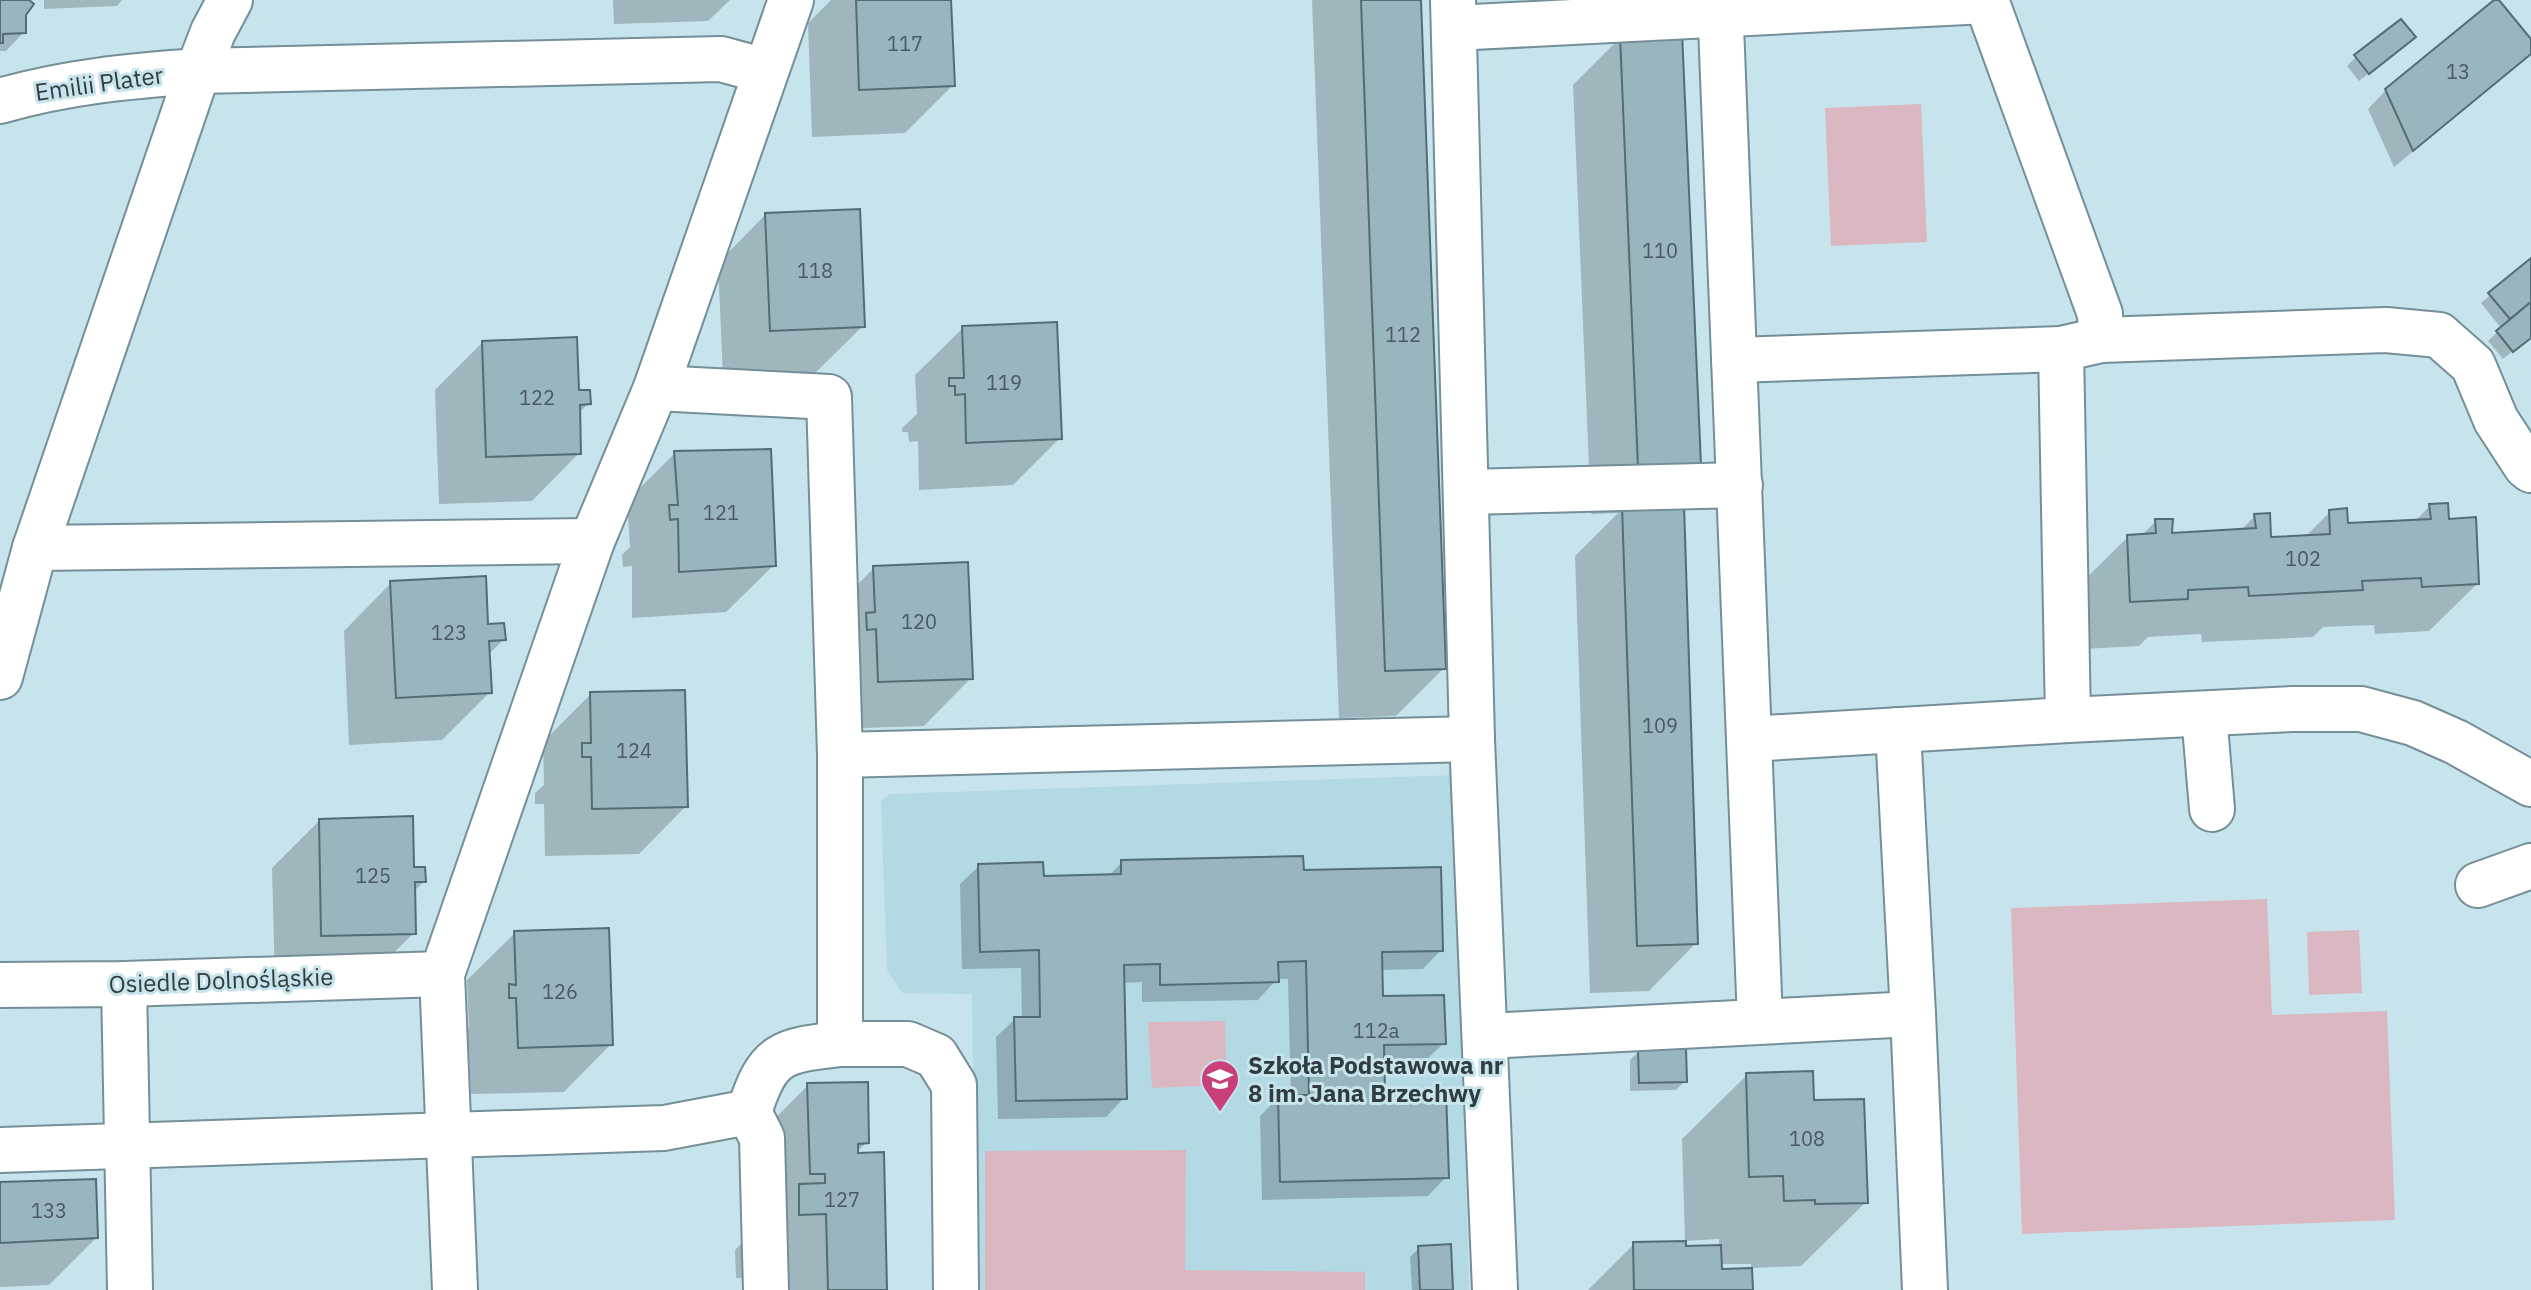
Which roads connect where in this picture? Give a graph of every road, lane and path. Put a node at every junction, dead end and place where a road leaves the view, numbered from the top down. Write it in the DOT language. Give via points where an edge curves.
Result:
graph roads {
  1 [pos="230,0"];
  2 [pos="791,0"];
  3 [pos="1986,0"];
  4 [pos="1720,8"];
  5 [pos="1454,14"];
  6 [pos="198,71"];
  7 [pos="765,71"];
  8 [pos="0,101"];
  9 [pos="2081,344"];
  10 [pos="1734,360"];
  11 [pos="656,388"];
  12 [pos="2531,470"];
  13 [pos="1740,485"];
  14 [pos="1467,492"];
  15 [pos="592,541"];
  16 [pos="35,548"];
  17 [pos="0,677"];
  18 [pos="2204,714"];
  19 [pos="2068,720"];
  20 [pos="1898,730"];
  21 [pos="1472,739"];
  22 [pos="1749,739"];
  23 [pos="840,755"];
  24 [pos="2531,784"];
  25 [pos="2212,809"];
  26 [pos="2531,866"];
  27 [pos="2478,885"];
  28 [pos="442,974"];
  29 [pos="124,984"];
  30 [pos="0,985"];
  31 [pos="1913,1014"];
  32 [pos="1760,1021"];
  33 [pos="1486,1036"];
  34 [pos="840,1044"];
  35 [pos="749,1112"];
  36 [pos="449,1134"];
  37 [pos="126,1146"];
  38 [pos="0,1150"];
  39 [pos="130,1290"];
  40 [pos="455,1290"];
  41 [pos="766,1290"];
  42 [pos="956,1290"];
  43 [pos="1495,1290"];
  44 [pos="1925,1290"];
  1 -- 6 [label="street"];
  2 -- 7 [label="street"];
  3 -- 4 [label="street"];
  3 -- 9 [label="street" via="2100,314"];
  4 -- 5 [label="street"];
  4 -- 10 [label="street"];
  5 -- 14 [label="street"];
  6 -- 7 [label="street, Emilii Plater" via="721,59"];
  6 -- 8 [label="street, Emilii Plater" via="121,76"];
  6 -- 16 [label="street"];
  7 -- 11 [label="street"];
  9 -- 10 [label="street"];
  9 -- 12 [label="street" via="2386,330 2439,335 2473,365 2496,420"];
  9 -- 19 [label="street"];
  10 -- 13 [label="street"];
  11 -- 15 [label="street"];
  11 -- 23 [label="street" via="829,397"];
  13 -- 14 [label="street"];
  13 -- 22 [label="street"];
  14 -- 21 [label="street"];
  15 -- 16 [label="street"];
  15 -- 28 [label="street"];
  16 -- 17 [label="street"];
  18 -- 19 [label="street"];
  18 -- 24 [label="street" via="2361,709 2413,723"];
  18 -- 25 [label="street"];
  19 -- 20 [label="street"];
  20 -- 22 [label="street"];
  20 -- 31 [label="street"];
  21 -- 23 [label="street"];
  21 -- 33 [label="street"];
  22 -- 32 [label="street"];
  23 -- 34 [label="street"];
  26 -- 27 [label="street"];
  28 -- 29 [label="street, Osiedle Dolnośląskie"];
  28 -- 36 [label="street"];
  29 -- 30 [label="street, Osiedle Dolnośląskie"];
  29 -- 37 [label="street"];
  31 -- 32 [label="street"];
  31 -- 44 [label="street"];
  32 -- 33 [label="street"];
  33 -- 43 [label="street"];
  34 -- 35 [label="street" via="794,1049 768,1066"];
  34 -- 42 [label="street" via="908,1044 936,1056 954,1085"];
  35 -- 36 [label="street" via="664,1128"];
  35 -- 41 [label="street" via="762,1138"];
  36 -- 37 [label="street"];
  36 -- 40 [label="street"];
  37 -- 38 [label="street"];
  37 -- 39 [label="street"];
}
